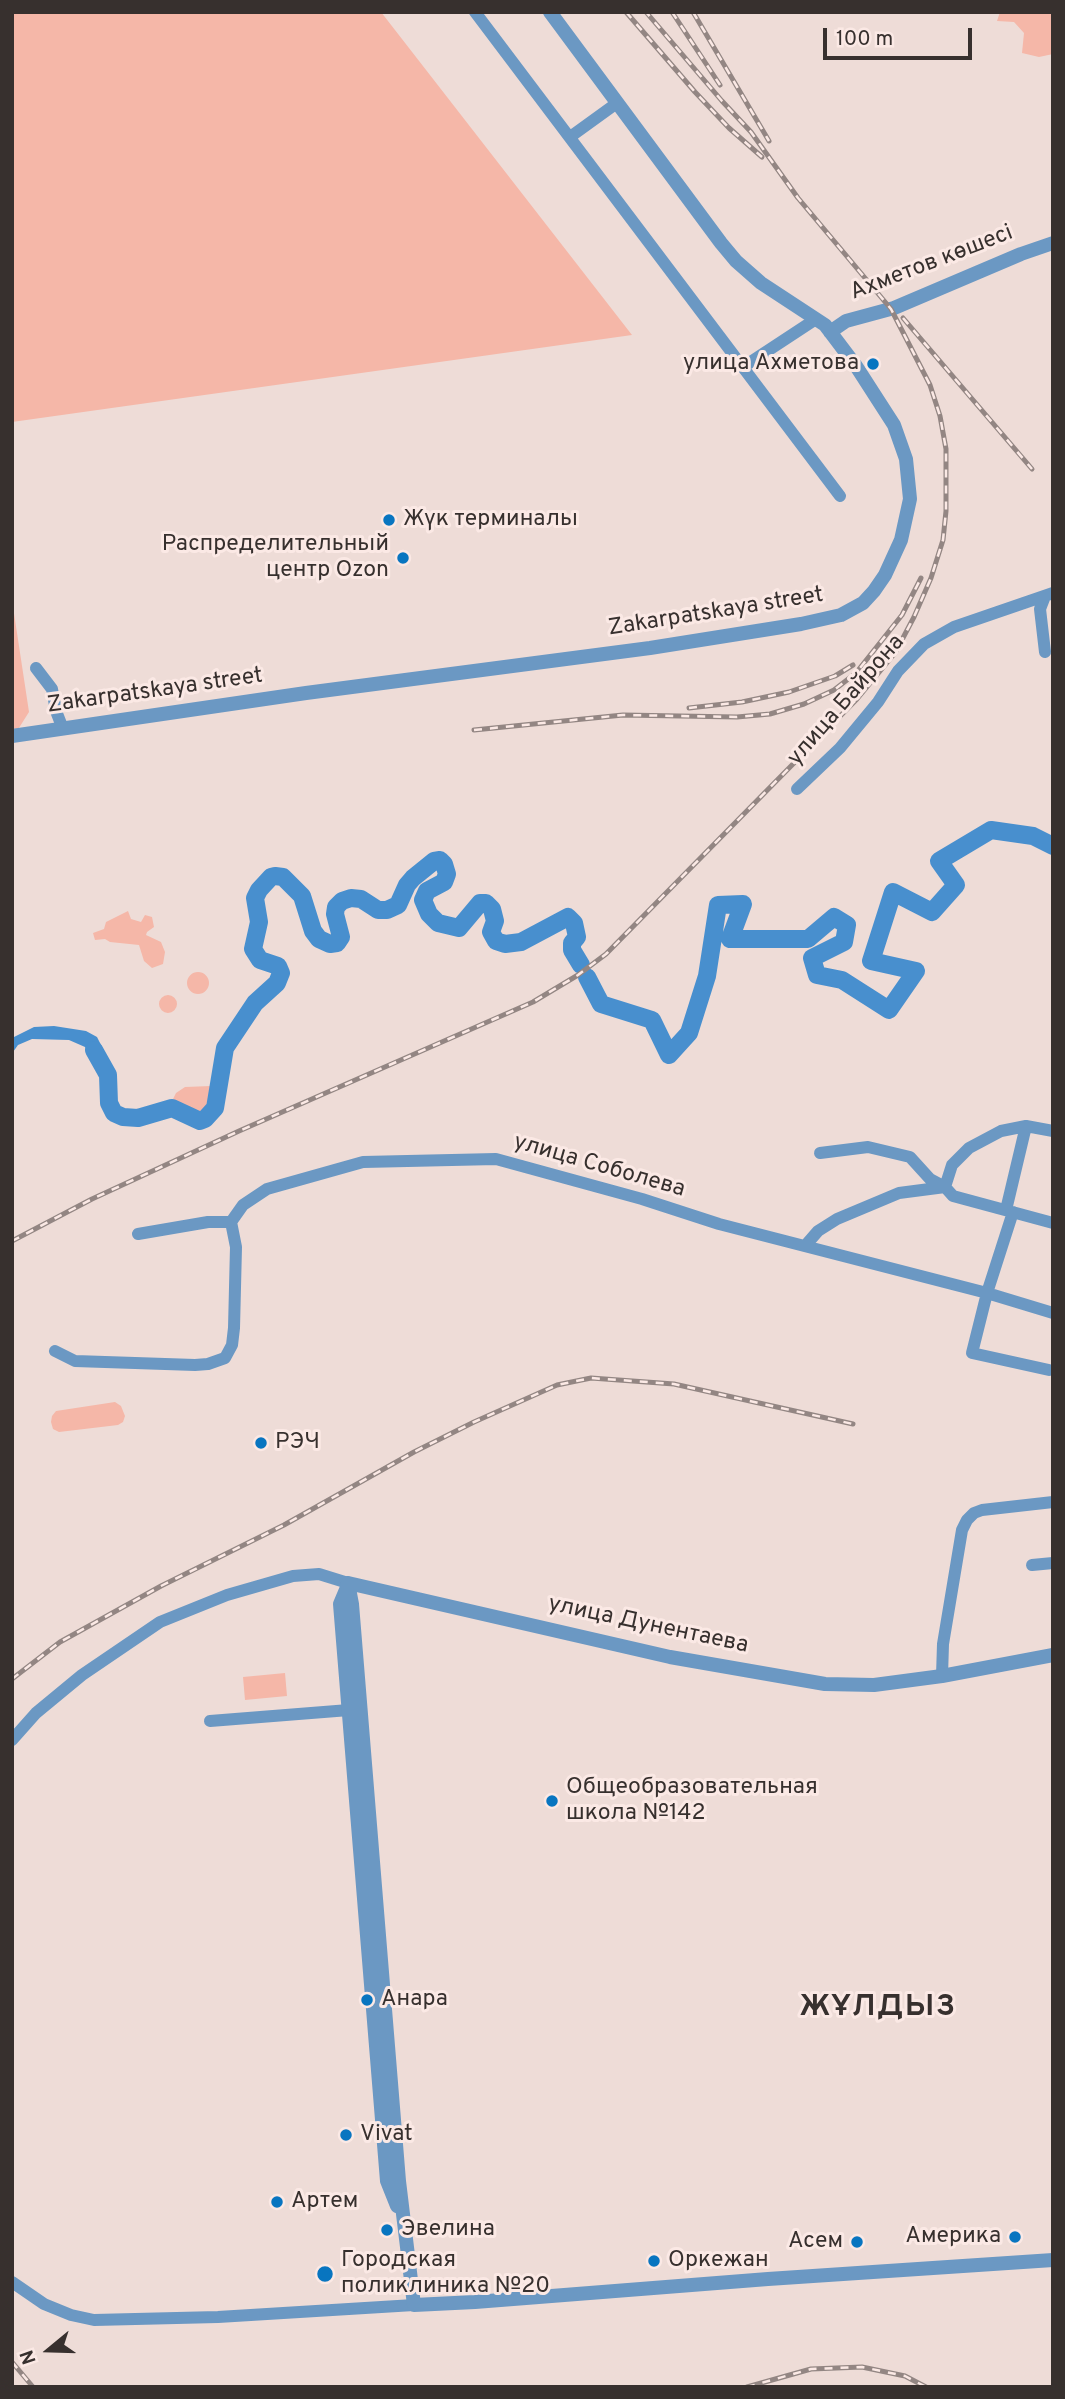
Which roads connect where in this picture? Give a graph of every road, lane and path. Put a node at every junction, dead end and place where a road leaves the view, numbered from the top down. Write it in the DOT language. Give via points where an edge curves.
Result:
graph roads {
  1 [pos="475,12"];
  2 [pos="550,12"];
  3 [pos="617,103"];
  4 [pos="570,137"];
  5 [pos="1053,243"];
  6 [pos="816,319"];
  7 [pos="830,331"];
  8 [pos="743,367"];
  9 [pos="840,496"];
  10 [pos="1049,595"];
  11 [pos="1045,652"];
  12 [pos="36,668"];
  13 [pos="63,729"];
  14 [pos="12,736"];
  15 [pos="797,789"];
  16 [pos="1027,1126"];
  17 [pos="1053,1131"];
  18 [pos="820,1153"];
  19 [pos="945,1187"];
  20 [pos="1009,1211"];
  21 [pos="231,1222"];
  22 [pos="1053,1223"];
  23 [pos="138,1234"];
  24 [pos="805,1245"];
  25 [pos="987,1293"];
  26 [pos="1053,1313"];
  27 [pos="55,1351"];
  28 [pos="1049,1370"];
  29 [pos="1053,1502"];
  30 [pos="1053,1563"];
  31 [pos="1032,1565"];
  32 [pos="348,1583"];
  33 [pos="1053,1655"];
  34 [pos="942,1676"];
  35 [pos="349,1710"];
  36 [pos="210,1721"];
  37 [pos="12,1740"];
  38 [pos="405,2224"];
  39 [pos="1053,2260"];
  40 [pos="12,2282"];
  41 [pos="414,2305"];
  1 -- 4 [label="street"];
  2 -- 3 [label="street, Zakarpatskaya street"];
  3 -- 4 [label="street"];
  3 -- 6 [label="street, Zakarpatskaya street" via="736,261"];
  4 -- 8 [label="street"];
  5 -- 7 [label="street, Ахметов көшесі"];
  6 -- 7 [label="street, Zakarpatskaya street"];
  6 -- 8 [label="street"];
  7 -- 13 [label="street, Zakarpatskaya street" via="894,425 909,479 907,518 893,559 874,591 853,610 820,621 650,648"];
  8 -- 9 [label="street"];
  10 -- 11 [label="street, улица Байрона" via="1040,609"];
  10 -- 15 [label="street, улица Байрона" via="954,627 924,644 840,748"];
  12 -- 13 [label="street" via="52,689"];
  13 -- 14 [label="street, Zakarpatskaya street"];
  16 -- 17 [label="street"];
  16 -- 19 [label="street" via="1001,1131 969,1148 952,1165"];
  16 -- 20 [label="street"];
  18 -- 19 [label="street" via="868,1147 910,1157 930,1179"];
  19 -- 20 [label="street" via="953,1196"];
  19 -- 24 [label="street" via="907,1191 875,1203 827,1225"];
  20 -- 22 [label="street"];
  20 -- 25 [label="street"];
  21 -- 23 [label="street"];
  21 -- 24 [label="street, улица Соболева" via="243,1205 267,1189 363,1162 496,1159"];
  21 -- 27 [label="street" via="236,1247 234,1328 225,1358 195,1365 75,1361"];
  24 -- 25 [label="street, улица Соболева"];
  25 -- 26 [label="street, улица Соболева"];
  25 -- 28 [label="street" via="972,1353"];
  29 -- 34 [label="street" via="982,1510 967,1520 943,1644"];
  30 -- 31 [label="street"];
  32 -- 34 [label="street, улица Дунентаева" via="653,1653 825,1684 874,1685"];
  32 -- 35 [label="street" via="340,1604"];
  32 -- 37 [label="street" via="318,1574 293,1576 227,1595 160,1622 82,1675"];
  32 -- 38 [label="street"];
  33 -- 34 [label="street, улица Дунентаева"];
  35 -- 36 [label="street"];
  35 -- 38 [label="street" via="387,2181"];
  38 -- 41 [label="street"];
  39 -- 41 [label="street"];
  40 -- 41 [label="street" via="44,2304 93,2320"];
}
